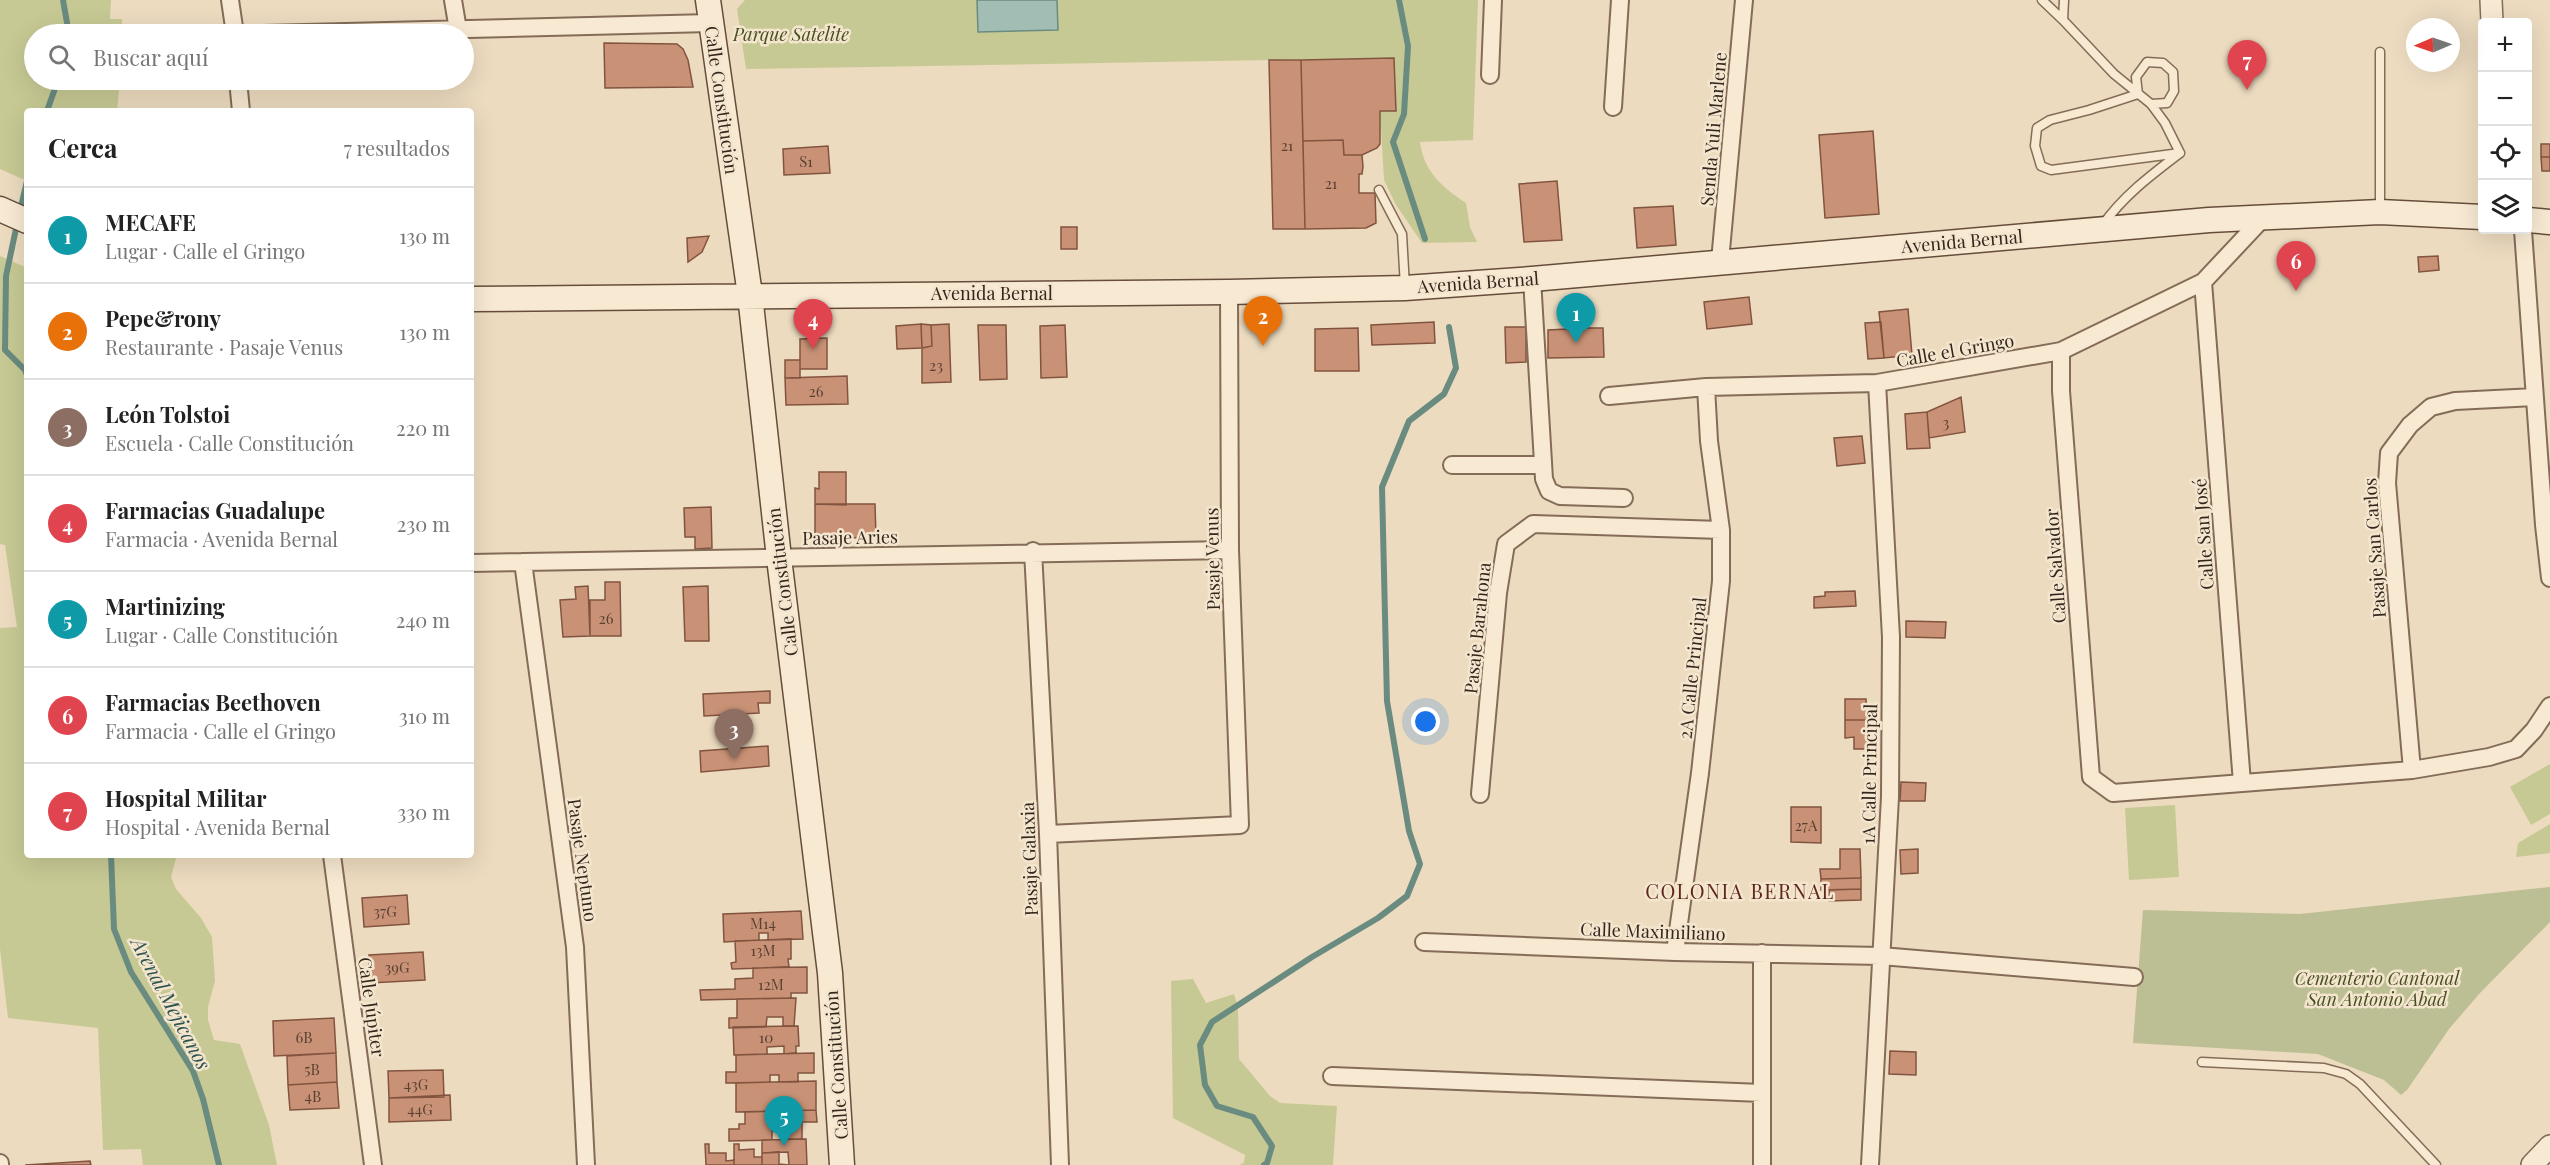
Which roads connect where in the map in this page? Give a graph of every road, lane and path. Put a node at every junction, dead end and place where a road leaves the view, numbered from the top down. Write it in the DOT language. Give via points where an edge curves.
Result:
graph roads {
  1 [pos="230,0"];
  2 [pos="453,0"];
  3 [pos="1493,0"];
  4 [pos="1620,0"];
  5 [pos="1744,0"];
  6 [pos="2042,0"];
  7 [pos="2064,0"];
  8 [pos="2491,0"];
  9 [pos="709,11"];
  10 [pos="2493,18"];
  11 [pos="2063,20"];
  12 [pos="234,24"];
  13 [pos="457,24"];
  14 [pos="474,29"];
  15 [pos="2380,52"];
  16 [pos="1490,75"];
  17 [pos="239,90"];
  18 [pos="2138,94"];
  19 [pos="2151,104"];
  20 [pos="1613,107"];
  21 [pos="241,108"];
  22 [pos="2180,153"];
  23 [pos="1379,190"];
  24 [pos="1,209"];
  25 [pos="2380,212"];
  26 [pos="2264,217"];
  27 [pos="2478,217"];
  28 [pos="24,220"];
  29 [pos="2532,220"];
  30 [pos="2550,222"];
  31 [pos="2099,229"];
  32 [pos="2523,234"];
  33 [pos="1720,261"];
  34 [pos="1532,279"];
  35 [pos="2204,282"];
  36 [pos="1405,288"];
  37 [pos="1229,292"];
  38 [pos="750,295"];
  39 [pos="474,298"];
  40 [pos="2061,351"];
  41 [pos="1877,383"];
  42 [pos="1706,387"];
  43 [pos="1610,396"];
  44 [pos="2535,397"];
  45 [pos="1452,465"];
  46 [pos="1542,465"];
  47 [pos="1624,498"];
  48 [pos="2547,526"];
  49 [pos="1721,530"];
  50 [pos="1230,550"];
  51 [pos="1034,551"];
  52 [pos="779,558"];
  53 [pos="474,562"];
  54 [pos="523,562"];
  55 [pos="2550,578"];
  56 [pos="2550,706"];
  57 [pos="2412,770"];
  58 [pos="2242,783"];
  59 [pos="1480,794"];
  60 [pos="1048,834"];
  61 [pos="332,858"];
  62 [pos="1424,942"];
  63 [pos="1675,952"];
  64 [pos="1762,953"];
  65 [pos="1881,956"];
  66 [pos="2134,977"];
  67 [pos="2202,1062"];
  68 [pos="1332,1076"];
  69 [pos="1762,1093"];
  70 [pos="2550,1146"];
  71 [pos="373,1165"];
  72 [pos="586,1165"];
  73 [pos="842,1165"];
  74 [pos="1060,1165"];
  75 [pos="1762,1165"];
  76 [pos="1870,1165"];
  77 [pos="2436,1165"];
  78 [pos="2532,1165"];
  1 -- 12 [label="street"];
  2 -- 13 [label="street"];
  3 -- 16 [label="street"];
  4 -- 20 [label="street"];
  5 -- 33 [label="street, Senda Yuli Marlene"];
  6 -- 11 [label="lane"];
  7 -- 11 [label="lane"];
  8 -- 10 [label="street"];
  9 -- 14 [label="street"];
  9 -- 38 [label="main road, Calle Constitución"];
  11 -- 18 [label="lane" via="2114,75"];
  15 -- 25 [label="lane"];
  17 -- 21 [label="street"];
  18 -- 19 [label="lane"];
  18 -- 19 [label="lane" via="2136,77 2147,62 2163,63 2173,72 2174,91 2167,103"];
  18 -- 22 [label="lane" via="2050,120 2037,128 2035,146 2042,166 2051,170"];
  19 -- 22 [label="lane"];
  22 -- 31 [label="lane" via="2138,186"];
  23 -- 36 [label="lane" via="1402,234"];
  24 -- 28 [label="main road"];
  25 -- 26 [label="main road, Avenida Bernal"];
  25 -- 27 [label="main road, Avenida Bernal"];
  26 -- 31 [label="main road, Avenida Bernal"];
  26 -- 35 [label="street, Calle el Gringo"];
  29 -- 30 [label="main road"];
  31 -- 33 [label="main road, Avenida Bernal"];
  32 -- 44 [label="street"];
  33 -- 34 [label="main road, Avenida Bernal"];
  34 -- 36 [label="main road, Avenida Bernal"];
  34 -- 46 [label="street"];
  35 -- 40 [label="street, Calle el Gringo"];
  35 -- 58 [label="street, Calle San José"];
  36 -- 37 [label="main road, Avenida Bernal"];
  37 -- 38 [label="main road, Avenida Bernal"];
  37 -- 50 [label="street, Pasaje Venus"];
  38 -- 39 [label="main road, Avenida Bernal"];
  38 -- 52 [label="main road, Calle Constitución"];
  40 -- 41 [label="street, Calle el Gringo"];
  40 -- 58 [label="street, Calle Salvador" via="2091,777 2113,793"];
  41 -- 42 [label="street, Calle el Gringo"];
  41 -- 65 [label="street, 1A Calle Principal" via="1891,637 1890,797"];
  42 -- 43 [label="street, Calle el Gringo"];
  42 -- 49 [label="street, 2A Calle Principal"];
  44 -- 48 [label="street"];
  44 -- 57 [label="street, Pasaje San Carlos" via="2455,400 2431,407 2410,425 2389,453 2387,483"];
  45 -- 46 [label="street"];
  46 -- 47 [label="street" via="1549,491 1560,496"];
  48 -- 55 [label="street"];
  49 -- 59 [label="street, Pasaje Barahona" via="1533,524 1506,544"];
  49 -- 63 [label="street, 2A Calle Principal" via="1720,580 1700,773"];
  50 -- 51 [label="street, Pasaje Aries"];
  50 -- 60 [label="street, Pasaje Venus" via="1239,825"];
  51 -- 52 [label="street, Pasaje Aries"];
  51 -- 60 [label="street, Pasaje Galaxia"];
  52 -- 54 [label="street, Pasaje Aries"];
  52 -- 73 [label="main road, Calle Constitución" via="830,973"];
  53 -- 54 [label="street, Pasaje Aries"];
  54 -- 72 [label="street, Pasaje Neptuno" via="574,947"];
  56 -- 57 [label="street" via="2516,749 2489,758"];
  57 -- 58 [label="street"];
  60 -- 74 [label="street, Pasaje Galaxia"];
  61 -- 71 [label="street, Calle Júpiter"];
  62 -- 63 [label="street, Calle Maximiliano"];
  63 -- 64 [label="street, Calle Maximiliano"];
  64 -- 65 [label="street, Calle Maximiliano"];
  64 -- 69 [label="street"];
  65 -- 66 [label="street, Calle Maximiliano"];
  65 -- 76 [label="street, 1A Calle Principal"];
  67 -- 77 [label="lane" via="2324,1068 2346,1074"];
  68 -- 69 [label="street"];
  69 -- 75 [label="street"];
  70 -- 78 [label="street"];
}
